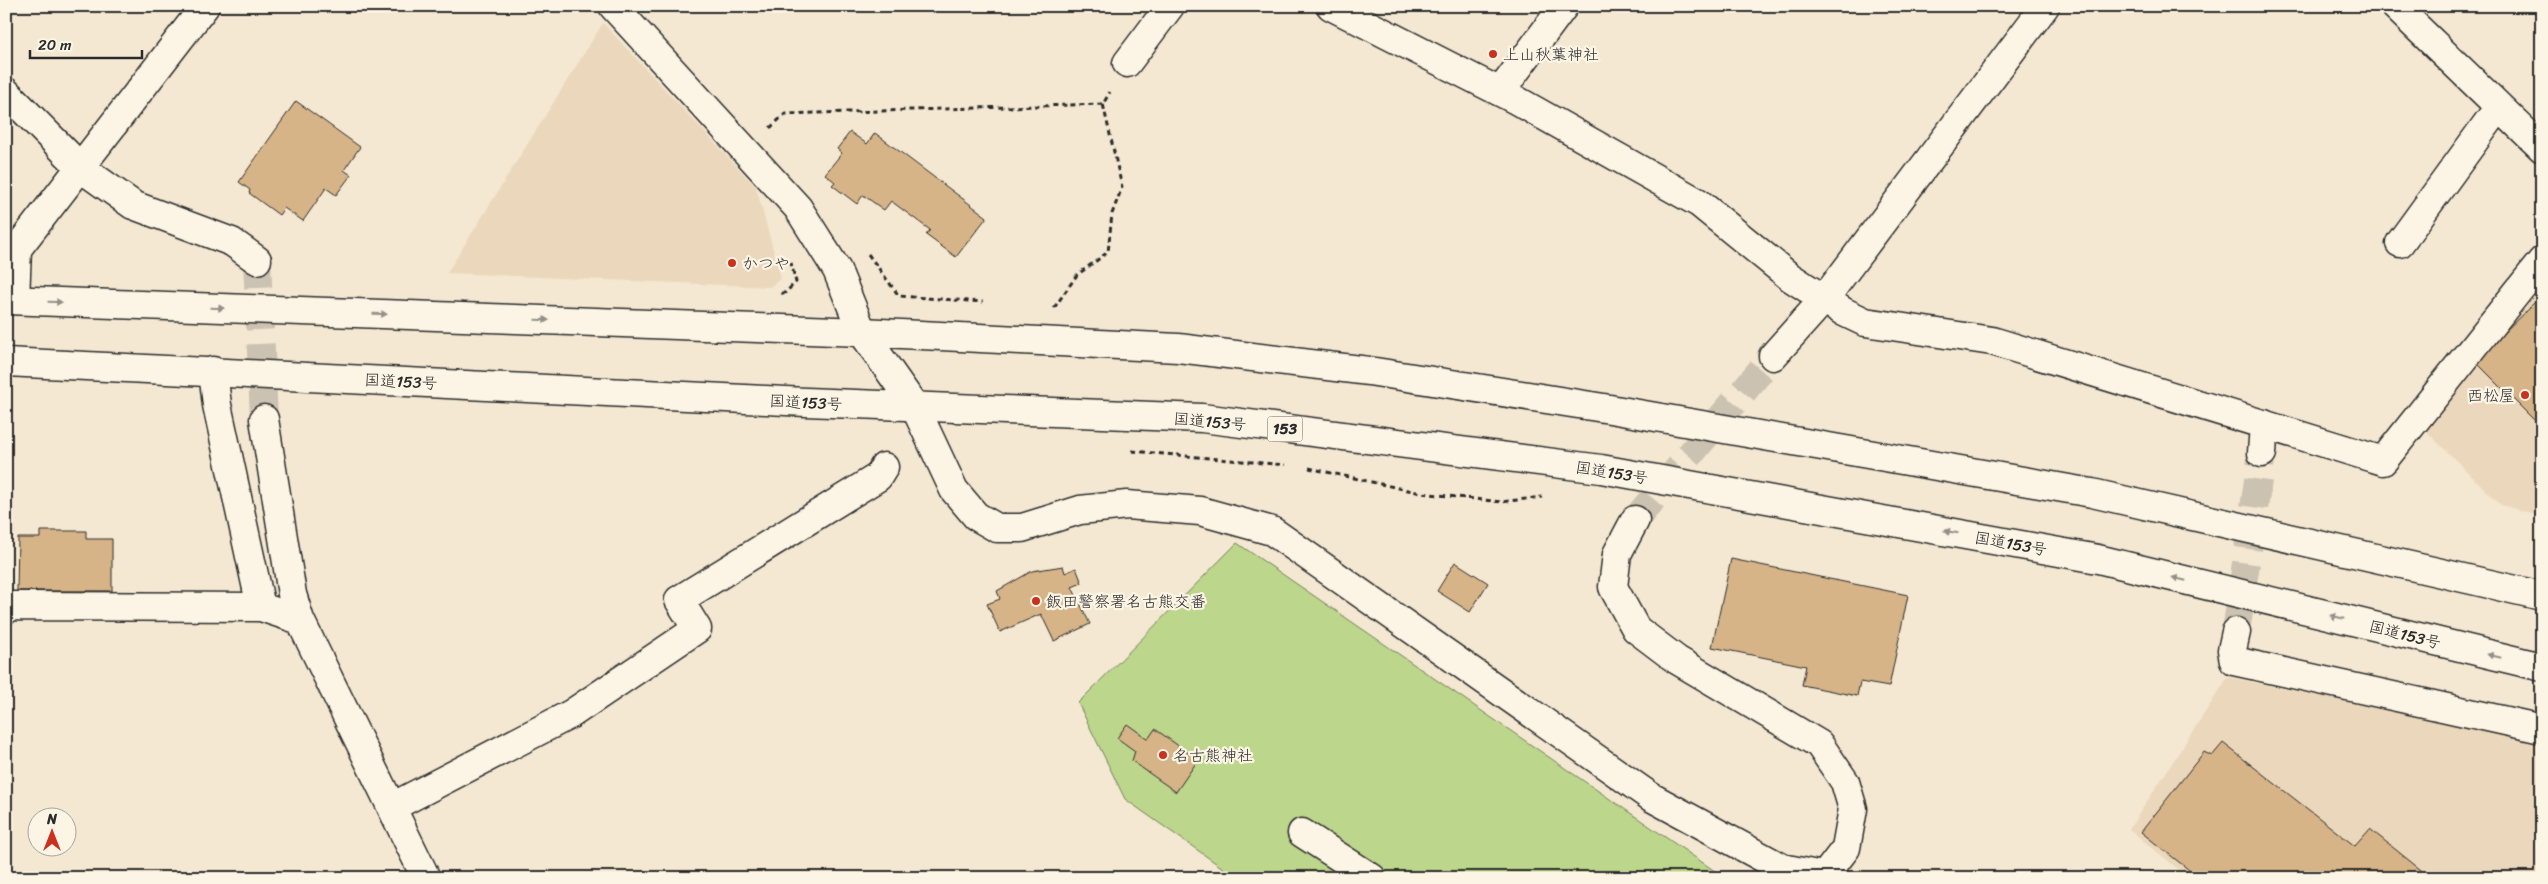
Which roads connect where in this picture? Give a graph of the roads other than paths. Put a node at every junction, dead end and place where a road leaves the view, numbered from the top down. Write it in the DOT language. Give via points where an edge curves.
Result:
graph roads {
  1 [pos="205,6"];
  2 [pos="613,6"];
  3 [pos="1170,6"];
  4 [pos="1331,6"];
  5 [pos="1564,6"];
  6 [pos="2045,6"];
  7 [pos="2395,6"];
  8 [pos="1127,63"];
  9 [pos="6,92"];
  10 [pos="1500,92"];
  11 [pos="2499,107"];
  12 [pos="2542,148"];
  13 [pos="81,168"];
  14 [pos="2400,243"];
  15 [pos="257,260"];
  16 [pos="2542,261"];
  17 [pos="1825,298"];
  18 [pos="10,300"];
  19 [pos="862,332"];
  20 [pos="1773,356"];
  21 [pos="6,362"];
  22 [pos="213,371"];
  23 [pos="915,407"];
  24 [pos="264,419"];
  25 [pos="2264,424"];
  26 [pos="2262,453"];
  27 [pos="884,467"];
  28 [pos="1635,520"];
  29 [pos="2542,596"];
  30 [pos="261,607"];
  31 [pos="6,609"];
  32 [pos="300,620"];
  33 [pos="2236,632"];
  34 [pos="2542,667"];
  35 [pos="2542,729"];
  36 [pos="392,807"];
  37 [pos="1302,833"];
  38 [pos="1827,877"];
  39 [pos="426,878"];
  40 [pos="1372,878"];
  1 -- 13 [label="main road"];
  2 -- 19 [label="main road" via="798,208 838,270"];
  3 -- 8 [label="main road"];
  4 -- 10 [label="main road"];
  5 -- 10 [label="main road"];
  6 -- 17 [label="main road"];
  7 -- 11 [label="main road"];
  9 -- 13 [label="main road"];
  10 -- 17 [label="main road" via="1699,203 1790,277"];
  11 -- 12 [label="main road"];
  11 -- 14 [label="main road"];
  13 -- 15 [label="main road" via="133,204 232,242"];
  13 -- 18 [label="main road" via="17,249"];
  16 -- 25 [label="main road" via="2383,461"];
  17 -- 20 [label="main road"];
  17 -- 25 [label="main road" via="1865,322 1992,341"];
  18 -- 19 [label="main road, one-way"];
  19 -- 23 [label="main road"];
  19 -- 29 [label="main road" via="1178,348 1368,371 1610,409 2092,493"];
  21 -- 22 [label="main road, 国道153号 / 153"];
  22 -- 23 [label="main road, 国道153号 / 153"];
  22 -- 30 [label="main road" via="217,405"];
  34 -- 23 [label="main road, 国道153号 / 153, one-way" via="2098,559 1601,469 1202,418"];
  23 -- 38 [label="main road" via="954,490 976,516 997,528 1022,528 1080,510 1127,505 1200,511 1272,532 1651,797 1782,868"];
  24 -- 32 [label="main road" via="292,594"];
  25 -- 26 [label="main road"];
  27 -- 36 [label="main road" via="878,477 679,600 698,629 571,714"];
  28 -- 38 [label="main road" via="1616,554 1614,588 1636,629 1677,660 1819,744 1845,782 1853,809 1846,848"];
  30 -- 31 [label="main road" via="14,606"];
  30 -- 32 [label="main road"];
  32 -- 36 [label="main road"];
  33 -- 35 [label="main road" via="2232,650 2234,661"];
  36 -- 39 [label="main road"];
  37 -- 40 [label="main road"];
}
